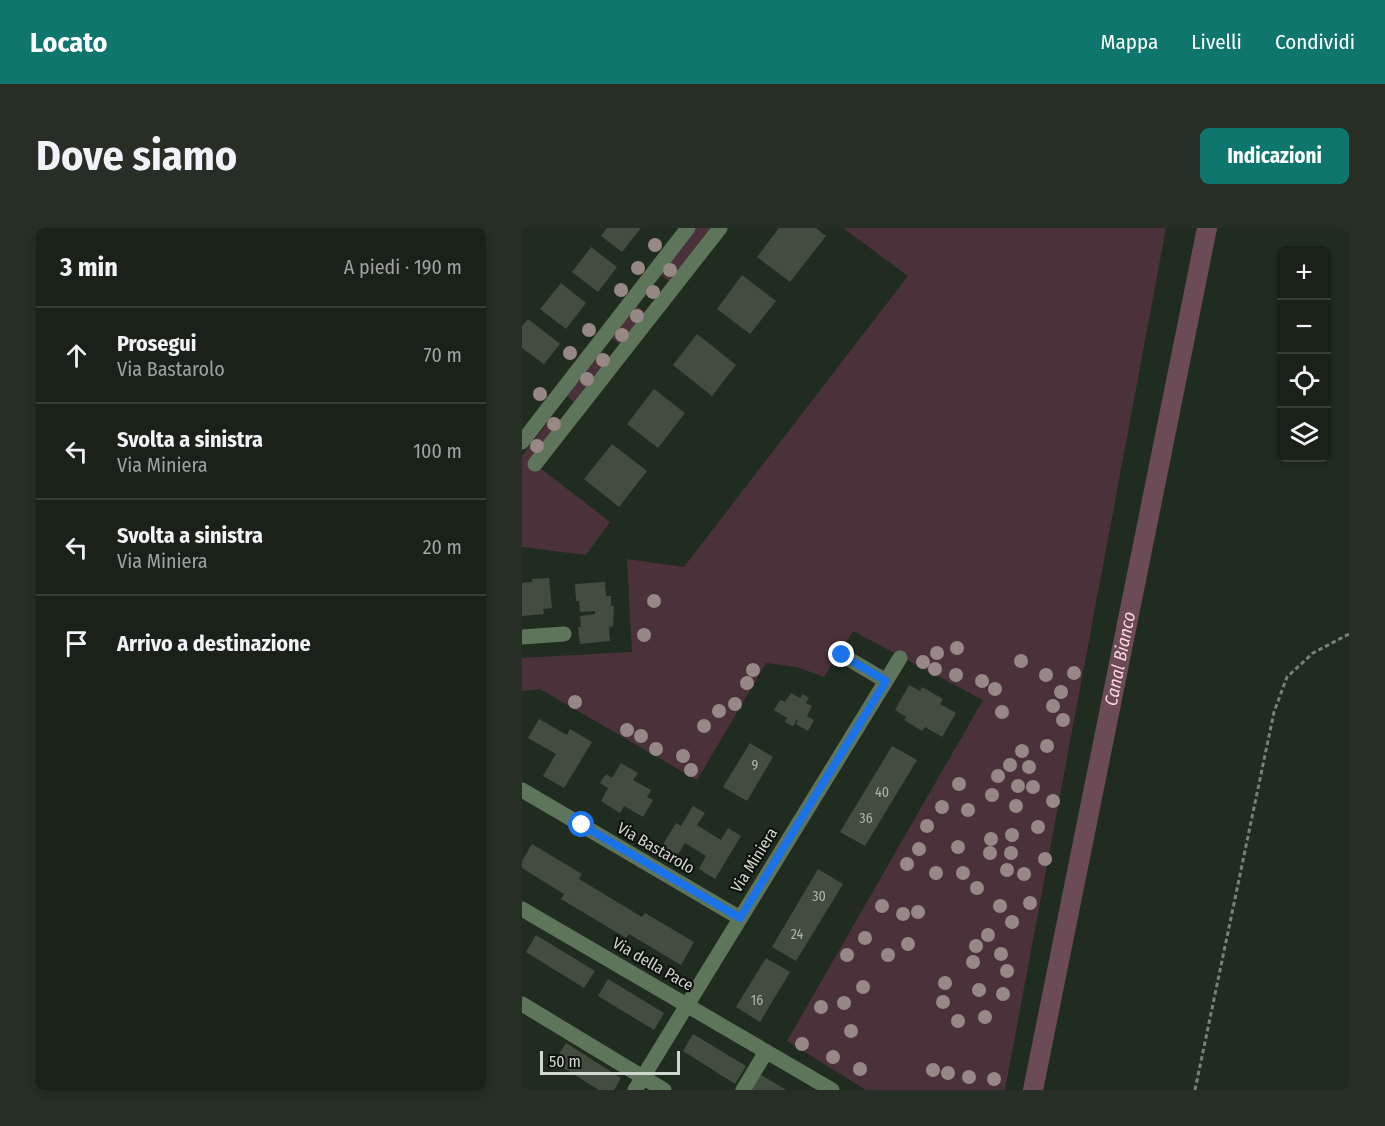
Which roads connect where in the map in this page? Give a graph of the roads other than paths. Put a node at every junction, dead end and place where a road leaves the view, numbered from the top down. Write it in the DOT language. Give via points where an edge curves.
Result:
graph roads {
  1 [pos="688,228"];
  2 [pos="720,228"];
  3 [pos="652,274"];
  4 [pos="672,290"];
  5 [pos="636,296"];
  6 [pos="655,311"];
  7 [pos="603,338"];
  8 [pos="621,354"];
  9 [pos="553,403"];
  10 [pos="571,419"];
  11 [pos="522,442"];
  12 [pos="535,464"];
  13 [pos="564,634"];
  14 [pos="522,637"];
  15 [pos="842,655"];
  16 [pos="900,658"];
  17 [pos="886,681"];
  18 [pos="522,790"];
  19 [pos="522,909"];
  20 [pos="740,918"];
  21 [pos="522,1004"];
  22 [pos="687,1005"];
  23 [pos="766,1052"];
  24 [pos="639,1084"];
  25 [pos="664,1090"];
  26 [pos="743,1090"];
  27 [pos="832,1090"];
  1 -- 3 [label="street"];
  2 -- 4 [label="street"];
  3 -- 4 [label="street"];
  3 -- 5 [label="street"];
  4 -- 6 [label="street"];
  5 -- 6 [label="street"];
  5 -- 7 [label="street"];
  6 -- 8 [label="street"];
  7 -- 8 [label="street"];
  7 -- 9 [label="street"];
  8 -- 10 [label="street"];
  9 -- 10 [label="street"];
  9 -- 11 [label="street"];
  10 -- 12 [label="street"];
  13 -- 14 [label="street"];
  15 -- 17 [label="street"];
  16 -- 17 [label="street, Via Miniera"];
  17 -- 20 [label="street, Via Miniera"];
  18 -- 20 [label="street, Via Bastarolo"];
  19 -- 22 [label="street, Via della Pace"];
  20 -- 22 [label="street, Via Miniera"];
  21 -- 24 [label="street"];
  22 -- 23 [label="street, Via della Pace"];
  22 -- 24 [label="street, Via Miniera"];
  23 -- 26 [label="street"];
  23 -- 27 [label="street, Via della Pace"];
  24 -- 25 [label="street"];
}
